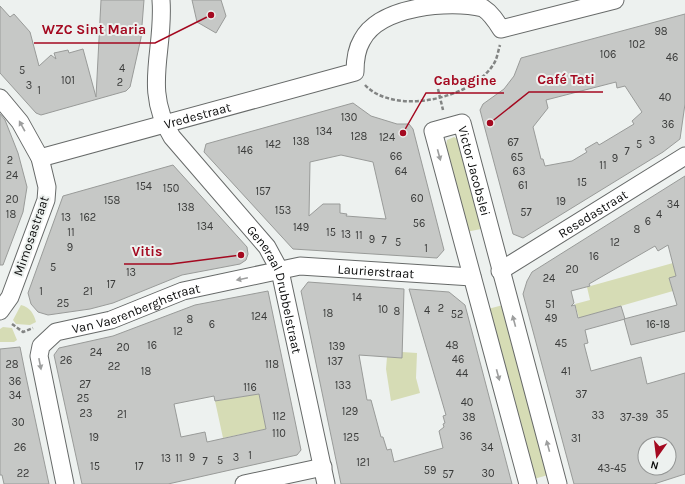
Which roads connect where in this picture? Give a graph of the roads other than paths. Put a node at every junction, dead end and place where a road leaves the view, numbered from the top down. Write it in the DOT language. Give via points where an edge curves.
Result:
graph roads {
  1 [pos="161,0"];
  2 [pos="615,0"];
  3 [pos="0,98"];
  4 [pos="164,125"];
  5 [pos="685,156"];
  6 [pos="40,158"];
  7 [pos="280,270"];
  8 [pos="500,271"];
  9 [pos="472,278"];
  10 [pos="5,316"];
  11 [pos="323,467"];
  12 [pos="64,484"];
  13 [pos="244,484"];
  14 [pos="326,484"];
  15 [pos="528,484"];
  16 [pos="558,484"];
  1 -- 4 [label="street" via="156,92"];
  2 -- 4 [label="street, Vredestraat" via="501,29 493,17 482,8 463,1 446,0 414,5 396,10 377,22 367,33 355,56 355,72"];
  6 -- 3 [label="street, Mimosastraat, one-way" via="20,122"];
  4 -- 6 [label="street, Vredestraat"];
  4 -- 7 [label="street, Generaal Drubbelstraat" via="184,152 267,247"];
  5 -- 8 [label="street, Resedastraat"];
  6 -- 10 [label="street, Mimosastraat" via="47,194"];
  7 -- 9 [label="street, Laurierstraat" via="300,266"];
  7 -- 11 [label="street, Generaal Drubbelstraat"];
  7 -- 12 [label="street, Van Vaerenberghstraat, one-way" via="183,291 111,320 56,332 41,346 39,356"];
  8 -- 9 [label="street, Victor Jacobslei, one-way" via="462,123 433,131"];
  16 -- 8 [label="street, Victor Jacobslei, one-way"];
  9 -- 15 [label="street, Victor Jacobslei, one-way"];
  11 -- 13 [label="street"];
  11 -- 14 [label="street, Generaal Drubbelstraat"];
}
